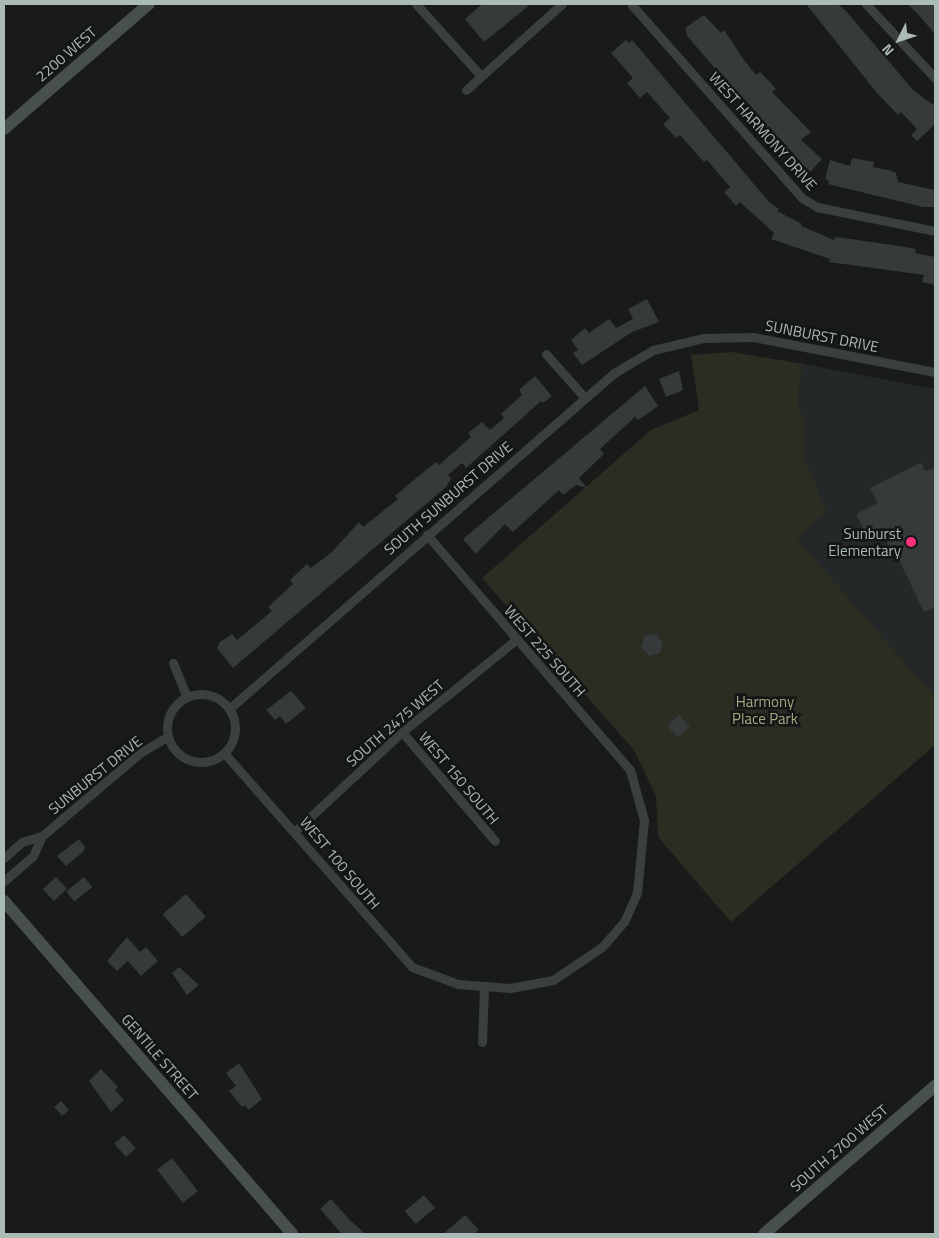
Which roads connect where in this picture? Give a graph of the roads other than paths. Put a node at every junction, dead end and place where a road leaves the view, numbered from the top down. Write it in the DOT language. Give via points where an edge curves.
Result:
graph roads {
  1 [pos="149,4"];
  2 [pos="416,4"];
  3 [pos="562,4"];
  4 [pos="632,4"];
  5 [pos="866,4"];
  6 [pos="481,76"];
  7 [pos="935,78"];
  8 [pos="466,90"];
  9 [pos="4,129"];
  10 [pos="935,230"];
  11 [pos="703,338"];
  12 [pos="546,354"];
  13 [pos="935,372"];
  14 [pos="585,398"];
  15 [pos="427,535"];
  16 [pos="517,639"];
  17 [pos="173,662"];
  18 [pos="187,697"];
  19 [pos="229,709"];
  20 [pos="402,732"];
  21 [pos="167,738"];
  22 [pos="225,754"];
  23 [pos="295,830"];
  24 [pos="42,836"];
  25 [pos="495,841"];
  26 [pos="4,858"];
  27 [pos="4,881"];
  28 [pos="4,901"];
  29 [pos="484,988"];
  30 [pos="482,1042"];
  31 [pos="935,1086"];
  32 [pos="292,1234"];
  33 [pos="764,1234"];
  1 -- 9 [label="main road, 2200 WEST"];
  2 -- 6 [label="street"];
  3 -- 6 [label="street"];
  4 -- 10 [label="street, WEST HARMONY DRIVE" via="802,198 816,207"];
  5 -- 7 [label="street"];
  6 -- 8 [label="street"];
  11 -- 13 [label="street, SUNBURST DRIVE" via="752,337"];
  11 -- 14 [label="street, SOUTH SUNBURST DRIVE" via="653,350 614,373"];
  12 -- 14 [label="street"];
  14 -- 15 [label="street, SOUTH SUNBURST DRIVE"];
  15 -- 16 [label="street, WEST 225 SOUTH"];
  15 -- 19 [label="street, SOUTH SUNBURST DRIVE"];
  16 -- 20 [label="street, SOUTH 2475 WEST"];
  16 -- 29 [label="street, WEST 225 SOUTH" via="630,770 644,820 642,856 637,894 624,922 602,947 553,980 510,988"];
  17 -- 18 [label="street"];
  18 -- 19 [label="street" via="210,695"];
  18 -- 21 [label="street" via="178,702 168,718"];
  19 -- 22 [label="street" via="235,727 234,737"];
  20 -- 23 [label="street, SOUTH 2475 WEST"];
  20 -- 25 [label="street, WEST 150 SOUTH"];
  21 -- 22 [label="street" via="181,757 192,762 203,763"];
  21 -- 24 [label="street, SUNBURST DRIVE" via="140,753"];
  22 -- 23 [label="street, WEST 100 SOUTH"];
  23 -- 29 [label="street, WEST 100 SOUTH" via="404,961 442,979"];
  24 -- 26 [label="street, SUNBURST DRIVE" via="22,842"];
  24 -- 27 [label="street, SUNBURST DRIVE" via="33,856"];
  28 -- 32 [label="main road, GENTILE STREET"];
  29 -- 30 [label="street"];
  31 -- 33 [label="main road, SOUTH 2700 WEST"];
}
